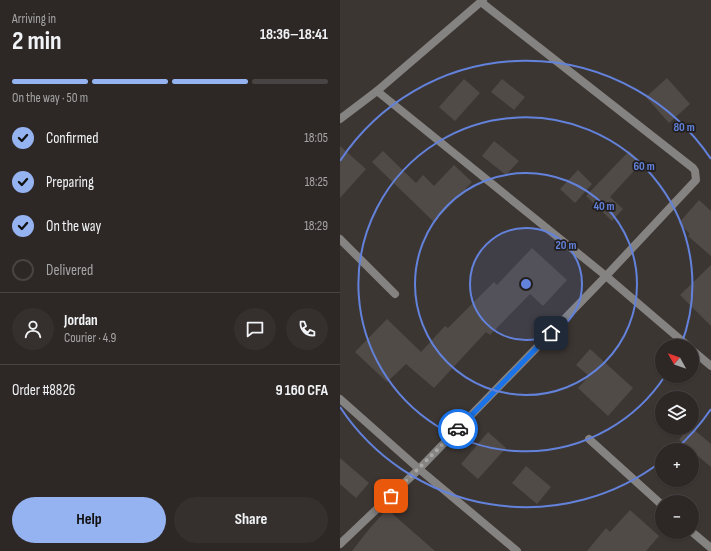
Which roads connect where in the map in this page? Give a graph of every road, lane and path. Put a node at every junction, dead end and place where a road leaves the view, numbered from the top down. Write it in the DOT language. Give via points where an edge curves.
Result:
graph roads {
  1 [pos="482,1"];
  2 [pos="377,91"];
  3 [pos="340,119"];
  4 [pos="340,239"];
  5 [pos="606,276"];
  6 [pos="395,294"];
  7 [pos="680,339"];
  8 [pos="699,356"];
  9 [pos="711,366"];
  10 [pos="340,399"];
  11 [pos="589,439"];
  12 [pos="419,469"];
  13 [pos="655,499"];
  14 [pos="699,538"];
  15 [pos="340,544"];
  16 [pos="711,548"];
  17 [pos="517,551"];
  1 -- 2 [label="street"];
  1 -- 5 [label="street" via="695,171 696,180"];
  2 -- 3 [label="street"];
  2 -- 5 [label="street"];
  4 -- 6 [label="street"];
  5 -- 7 [label="street"];
  5 -- 12 [label="street"];
  8 -- 9 [label="street"];
  10 -- 12 [label="street"];
  11 -- 13 [label="street"];
  12 -- 15 [label="street"];
  12 -- 17 [label="street"];
  14 -- 16 [label="street"];
}
